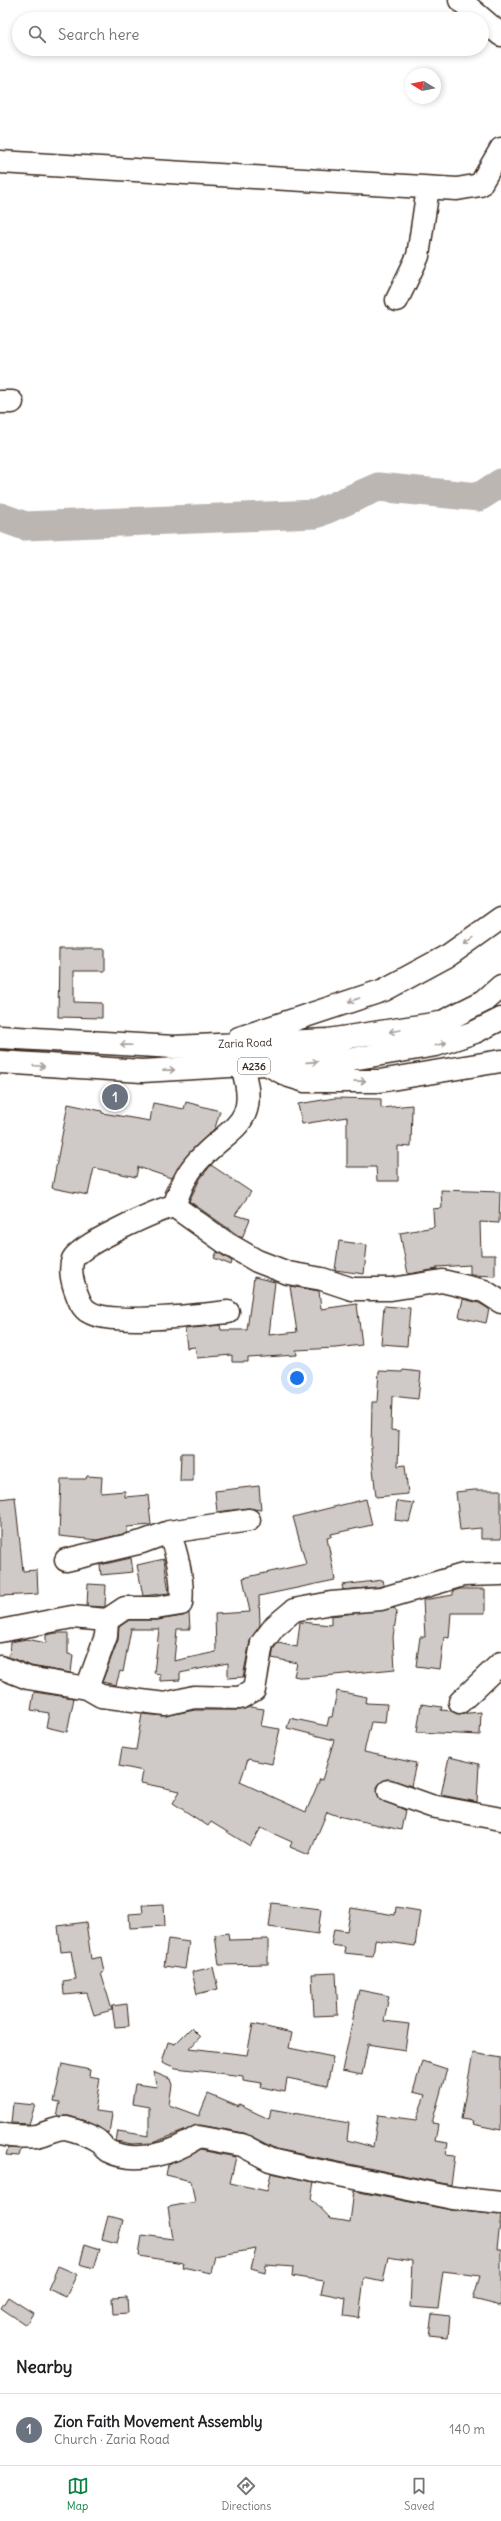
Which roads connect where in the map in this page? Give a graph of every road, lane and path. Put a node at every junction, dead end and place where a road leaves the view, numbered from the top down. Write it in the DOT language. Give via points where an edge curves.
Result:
graph roads {
  1 [pos="460,0"];
  2 [pos="474,12"];
  3 [pos="489,25"];
  4 [pos="501,35"];
  5 [pos="501,149"];
  6 [pos="0,162"];
  7 [pos="428,188"];
  8 [pos="397,300"];
  9 [pos="501,918"];
  10 [pos="501,986"];
  11 [pos="501,1019"];
  12 [pos="0,1037"];
  13 [pos="221,1044"];
  14 [pos="501,1061"];
  15 [pos="0,1062"];
  16 [pos="269,1066"];
  17 [pos="242,1067"];
  18 [pos="174,1206"];
  19 [pos="501,1302"];
  20 [pos="228,1312"];
  21 [pos="250,1520"];
  22 [pos="169,1532"];
  23 [pos="66,1560"];
  24 [pos="501,1574"];
  25 [pos="107,1620"];
  26 [pos="0,1631"];
  27 [pos="501,1663"];
  28 [pos="0,1667"];
  29 [pos="87,1688"];
  30 [pos="460,1702"];
  31 [pos="389,1791"];
  32 [pos="501,1819"];
  33 [pos="0,2134"];
  34 [pos="501,2204"];
  1 -- 2 [label="main road"];
  3 -- 4 [label="main road"];
  5 -- 7 [label="main road" via="480,185 457,189"];
  6 -- 7 [label="main road"];
  7 -- 8 [label="main road" via="418,256"];
  9 -- 13 [label="main road, one-way" via="449,955 384,990"];
  10 -- 13 [label="main road, Zaria Road / A236, one-way" via="484,1001 453,1018 415,1028 328,1040"];
  16 -- 11 [label="main road, A236, one-way" via="352,1060 436,1046 475,1032"];
  13 -- 12 [label="main road, Zaria Road / A236, one-way" via="174,1047"];
  16 -- 14 [label="main road, one-way" via="305,1081 379,1081"];
  15 -- 17 [label="main road, A236, one-way" via="142,1071"];
  16 -- 17 [label="main road, A236"];
  17 -- 18 [label="main road" via="248,1087 247,1111 240,1122 197,1162 184,1179"];
  18 -- 19 [label="main road" via="226,1243 257,1261 288,1273 352,1288 391,1289 442,1281 484,1292"];
  18 -- 20 [label="main road" via="154,1211 80,1252 73,1259 71,1270 80,1302 88,1312 117,1318"];
  21 -- 22 [label="main road"];
  22 -- 23 [label="main road" via="142,1542"];
  22 -- 25 [label="main road" via="178,1556 181,1604 156,1608 125,1608"];
  24 -- 29 [label="main road" via="463,1575 381,1599 331,1603 294,1610 275,1626 262,1643 254,1690 240,1698 194,1697 165,1704 101,1696"];
  25 -- 26 [label="main road" via="72,1617"];
  25 -- 29 [label="main road" via="106,1636"];
  27 -- 30 [label="main road"];
  28 -- 29 [label="main road" via="28,1678"];
  31 -- 32 [label="main road" via="432,1806"];
  33 -- 34 [label="main road" via="14,2137 37,2136 65,2128 95,2139 107,2150 124,2157 144,2157 164,2152 184,2146 198,2137 242,2145 270,2160 305,2168 453,2198"];
}
